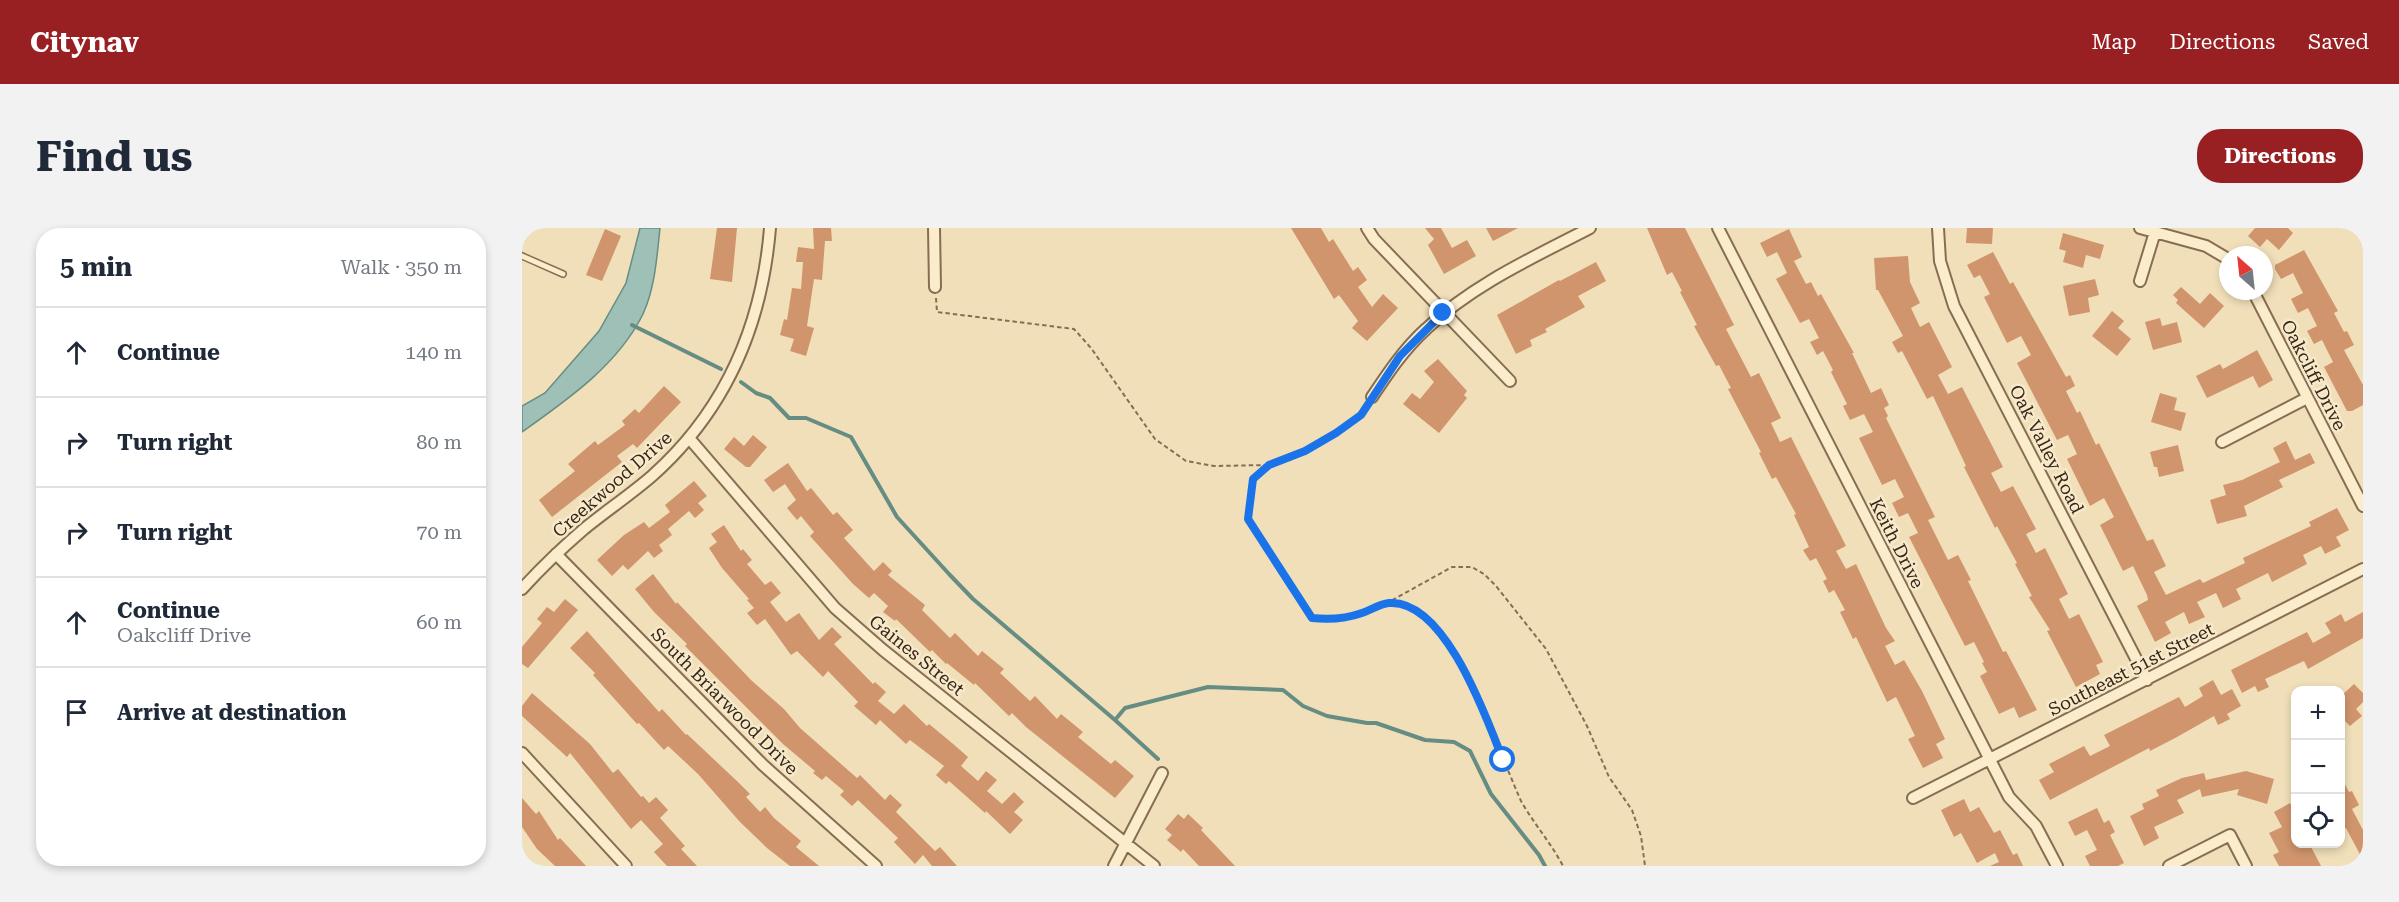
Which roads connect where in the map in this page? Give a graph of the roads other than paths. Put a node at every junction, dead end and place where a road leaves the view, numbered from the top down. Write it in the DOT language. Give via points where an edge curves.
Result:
graph roads {
  1 [pos="770,228"];
  2 [pos="934,228"];
  3 [pos="1367,228"];
  4 [pos="1590,228"];
  5 [pos="1718,228"];
  6 [pos="1938,228"];
  7 [pos="2140,228"];
  8 [pos="2155,232"];
  9 [pos="2219,254"];
  10 [pos="522,256"];
  11 [pos="563,274"];
  12 [pos="2140,281"];
  13 [pos="935,287"];
  14 [pos="2258,300"];
  15 [pos="1443,313"];
  16 [pos="1510,381"];
  17 [pos="1372,397"];
  18 [pos="2307,398"];
  19 [pos="689,438"];
  20 [pos="2222,442"];
  21 [pos="2363,506"];
  22 [pos="556,555"];
  23 [pos="2363,569"];
  24 [pos="522,590"];
  25 [pos="2147,680"];
  26 [pos="522,753"];
  27 [pos="1989,759"];
  28 [pos="1162,773"];
  29 [pos="1913,798"];
  30 [pos="1126,844"];
  31 [pos="626,866"];
  32 [pos="876,866"];
  33 [pos="1114,866"];
  34 [pos="1154,866"];
  35 [pos="2057,866"];
  36 [pos="2169,866"];
  37 [pos="2246,866"];
  1 -- 19 [label="street, Creekwood Drive" via="759,301 747,341 723,387"];
  2 -- 13 [label="street"];
  3 -- 15 [label="street"];
  4 -- 15 [label="street" via="1477,289"];
  5 -- 27 [label="street, Keith Drive"];
  6 -- 25 [label="street, Oak Valley Road" via="1940,261 1954,306"];
  7 -- 8 [label="street"];
  8 -- 9 [label="street" via="2206,246"];
  8 -- 12 [label="street"];
  10 -- 11 [label="lane"];
  14 -- 18 [label="street, Oakcliff Drive"];
  15 -- 16 [label="street"];
  15 -- 17 [label="street" via="1400,356"];
  18 -- 20 [label="street"];
  18 -- 21 [label="street, Oakcliff Drive"];
  19 -- 22 [label="street, Creekwood Drive" via="651,477"];
  19 -- 30 [label="street, Gaines Street" via="836,608"];
  22 -- 24 [label="street, Creekwood Drive"];
  22 -- 32 [label="street, South Briarwood Drive" via="763,765"];
  23 -- 25 [label="street, Southeast 51st Street"];
  25 -- 27 [label="street, Southeast 51st Street"];
  26 -- 31 [label="street"];
  27 -- 29 [label="street, Southeast 51st Street"];
  27 -- 35 [label="street, Keith Drive" via="2009,797 2036,826"];
  28 -- 30 [label="street"];
  30 -- 33 [label="street"];
  30 -- 34 [label="street, Gaines Street"];
  36 -- 37 [label="street" via="2230,836"];
}
